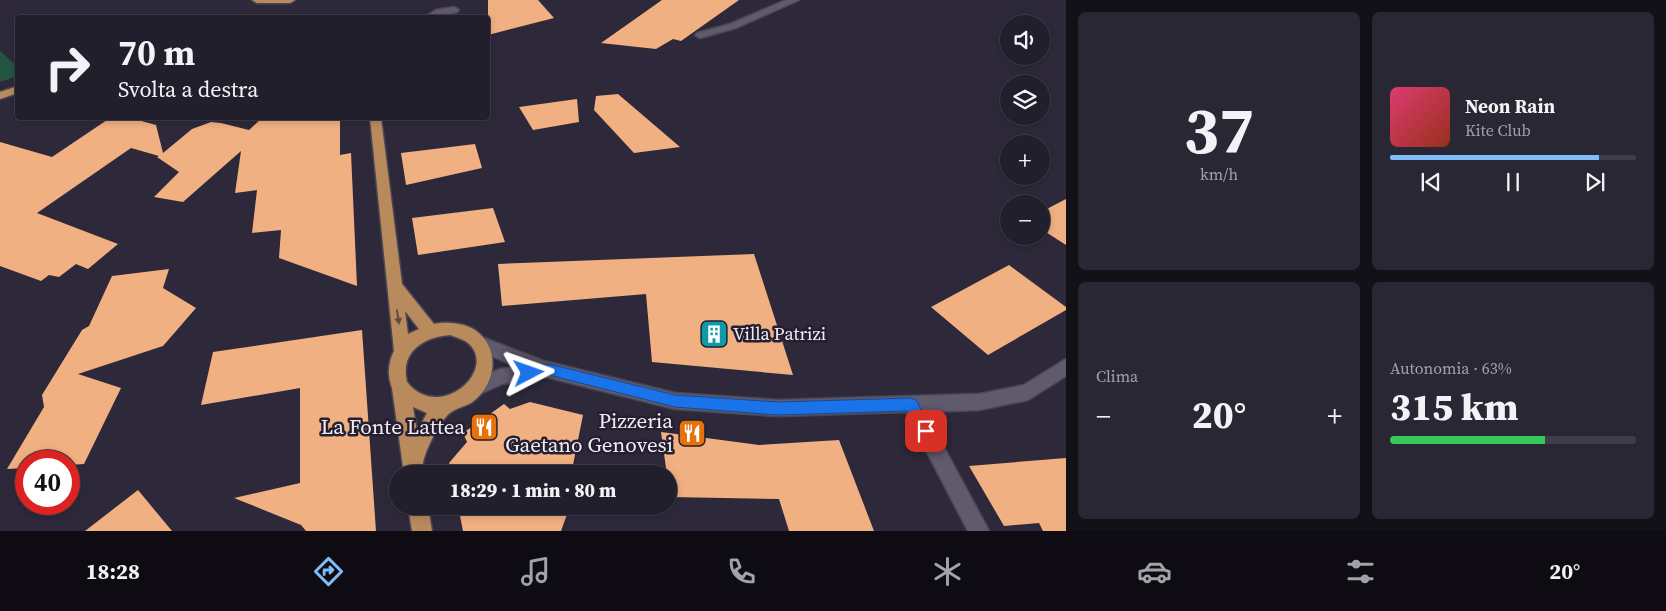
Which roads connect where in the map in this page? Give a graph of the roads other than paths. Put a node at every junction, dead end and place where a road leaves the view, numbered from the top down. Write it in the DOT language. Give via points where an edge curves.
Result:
graph roads {
  1 [pos="257,0"];
  2 [pos="290,0"];
  3 [pos="794,0"];
  4 [pos="454,10"];
  5 [pos="432,15"];
  6 [pos="700,35"];
  7 [pos="15,90"];
  8 [pos="0,96"];
  9 [pos="375,120"];
  10 [pos="393,284"];
  11 [pos="430,331"];
  12 [pos="479,343"];
  13 [pos="402,350"];
  14 [pos="1066,367"];
  15 [pos="549,370"];
  16 [pos="401,388"];
  17 [pos="476,388"];
  18 [pos="911,404"];
  19 [pos="445,405"];
  20 [pos="412,465"];
  21 [pos="415,465"];
  22 [pos="419,515"];
  23 [pos="422,531"];
  24 [pos="979,531"];
  1 -- 2 [label="main road"];
  3 -- 6 [label="street" via="733,26"];
  4 -- 5 [label="street"];
  7 -- 8 [label="main road"];
  9 -- 10 [label="main road"];
  10 -- 11 [label="main road"];
  10 -- 13 [label="main road, one-way"];
  11 -- 12 [label="main road" via="451,328 463,331"];
  11 -- 13 [label="main road" via="411,340"];
  12 -- 15 [label="street"];
  12 -- 17 [label="main road" via="485,356 485,369"];
  13 -- 16 [label="main road" via="396,364"];
  14 -- 18 [label="street" via="1028,392 979,402"];
  15 -- 17 [label="street" via="500,377"];
  15 -- 18 [label="street" via="675,401 778,408"];
  16 -- 19 [label="main road" via="416,401 430,406"];
  16 -- 20 [label="main road"];
  17 -- 19 [label="main road" via="460,400"];
  18 -- 24 [label="street"];
  19 -- 21 [label="main road" via="431,423"];
  22 -- 23 [label="main road"];
}
